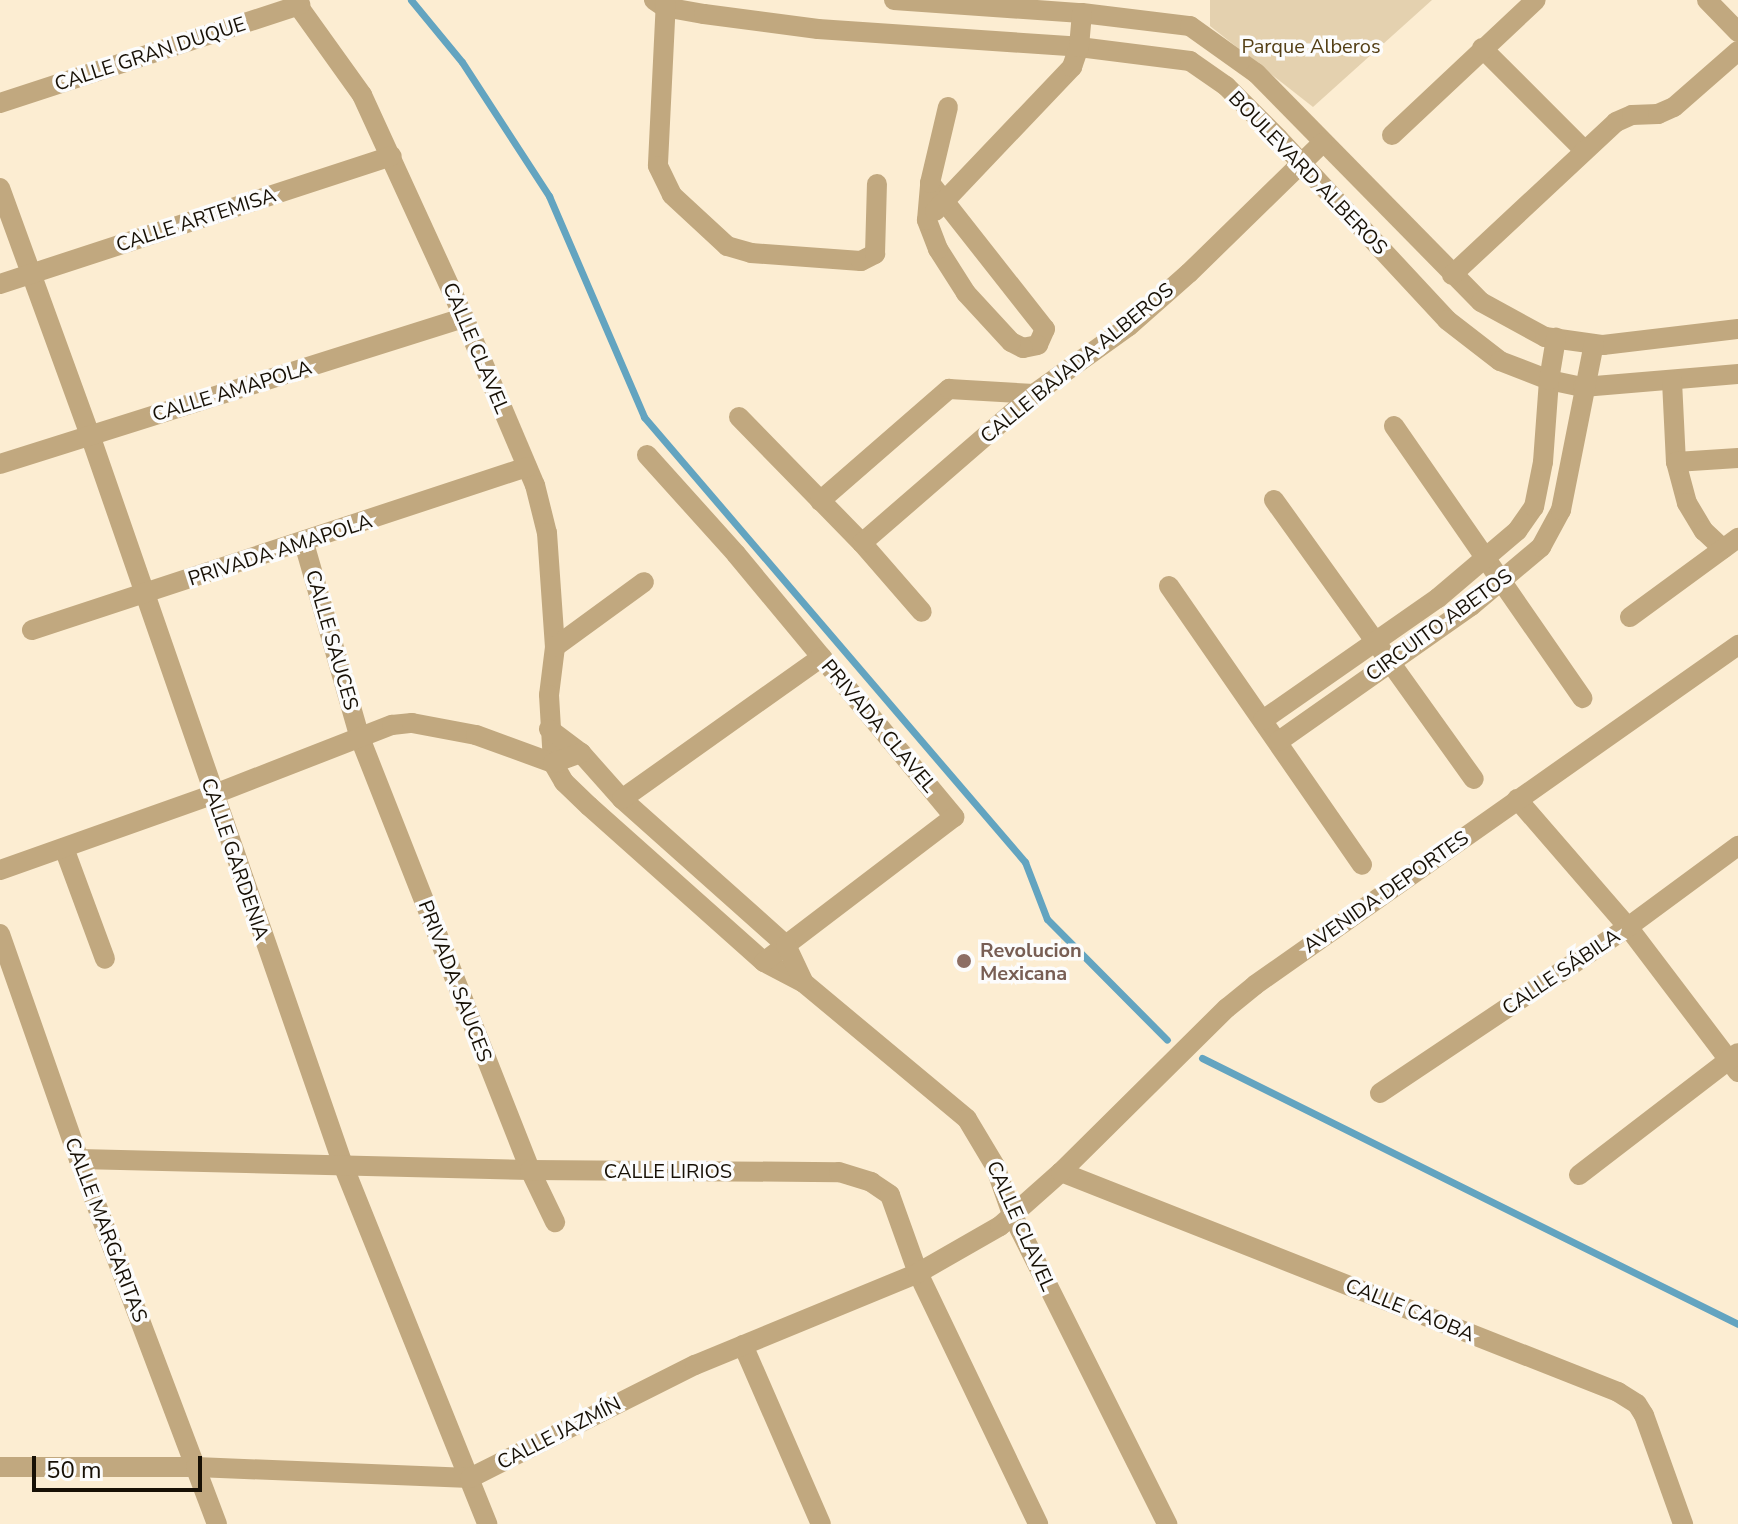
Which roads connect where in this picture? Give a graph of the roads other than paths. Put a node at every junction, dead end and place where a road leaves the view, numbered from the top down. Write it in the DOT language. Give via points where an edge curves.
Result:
graph roads {
  1 [pos="894,0"];
  2 [pos="1536,0"];
  3 [pos="1707,0"];
  4 [pos="297,2"];
  5 [pos="661,2"];
  6 [pos="1082,13"];
  7 [pos="1738,32"];
  8 [pos="1079,47"];
  9 [pos="1482,48"];
  10 [pos="1738,51"];
  11 [pos="0,103"];
  12 [pos="948,107"];
  13 [pos="1392,135"];
  14 [pos="1322,143"];
  15 [pos="1584,150"];
  16 [pos="392,156"];
  17 [pos="1300,164"];
  18 [pos="930,183"];
  19 [pos="877,184"];
  20 [pos="0,188"];
  21 [pos="943,200"];
  22 [pos="927,220"];
  23 [pos="30,274"];
  24 [pos="1452,275"];
  25 [pos="0,284"];
  26 [pos="464,318"];
  27 [pos="1738,329"];
  28 [pos="1556,338"];
  29 [pos="1594,344"];
  30 [pos="1738,374"];
  31 [pos="1549,380"];
  32 [pos="1672,381"];
  33 [pos="1583,387"];
  34 [pos="1034,394"];
  35 [pos="739,417"];
  36 [pos="1394,426"];
  37 [pos="90,435"];
  38 [pos="647,455"];
  39 [pos="1738,458"];
  40 [pos="1676,462"];
  41 [pos="0,464"];
  42 [pos="527,467"];
  43 [pos="1274,500"];
  44 [pos="820,501"];
  45 [pos="304,543"];
  46 [pos="862,543"];
  47 [pos="1731,544"];
  48 [pos="1486,558"];
  49 [pos="1503,581"];
  50 [pos="644,582"];
  51 [pos="1169,586"];
  52 [pos="144,594"];
  53 [pos="922,612"];
  54 [pos="1630,617"];
  55 [pos="32,630"];
  56 [pos="1378,641"];
  57 [pos="1738,645"];
  58 [pos="555,647"];
  59 [pos="822,657"];
  60 [pos="1391,661"];
  61 [pos="1582,698"];
  62 [pos="1263,720"];
  63 [pos="549,729"];
  64 [pos="360,738"];
  65 [pos="1279,741"];
  66 [pos="581,753"];
  67 [pos="553,763"];
  68 [pos="1474,779"];
  69 [pos="212,795"];
  70 [pos="622,799"];
  71 [pos="1517,799"];
  72 [pos="1738,846"];
  73 [pos="64,848"];
  74 [pos="1362,865"];
  75 [pos="0,870"];
  76 [pos="1628,927"];
  77 [pos="0,934"];
  78 [pos="786,945"];
  79 [pos="105,959"];
  80 [pos="764,962"];
  81 [pos="804,983"];
  82 [pos="1735,1061"];
  83 [pos="1380,1093"];
  84 [pos="79,1159"];
  85 [pos="343,1165"];
  86 [pos="530,1170"];
  87 [pos="1061,1172"];
  88 [pos="1579,1175"];
  89 [pos="1012,1214"];
  90 [pos="555,1222"];
  91 [pos="918,1273"];
  92 [pos="743,1345"];
  93 [pos="0,1467"];
  94 [pos="196,1467"];
  95 [pos="470,1478"];
  96 [pos="217,1524"];
  97 [pos="487,1524"];
  98 [pos="821,1524"];
  99 [pos="1038,1524"];
  100 [pos="1167,1524"];
  101 [pos="1683,1524"];
  1 -- 6 [label="street, BOULEVARD ALBEROS"];
  2 -- 9 [label="street"];
  3 -- 7 [label="street"];
  4 -- 11 [label="street, CALLE GRAN DUQUE"];
  4 -- 16 [label="street, CALLE CLAVEL" via="362,95"];
  5 -- 8 [label="street, BOULEVARD ALBEROS" via="818,29"];
  5 -- 19 [label="street" via="658,166 672,195 727,246 751,253 861,261 875,254"];
  6 -- 8 [label="street"];
  6 -- 14 [label="street, BOULEVARD ALBEROS" via="1190,26 1256,73"];
  8 -- 17 [label="street, BOULEVARD ALBEROS" via="1190,61 1226,86"];
  8 -- 21 [label="street" via="1072,67"];
  9 -- 13 [label="street"];
  9 -- 15 [label="street"];
  10 -- 15 [label="street" via="1674,107 1616,122"];
  12 -- 18 [label="street"];
  14 -- 17 [label="street, CALLE BAJADA ALBEROS"];
  14 -- 24 [label="street, BOULEVARD ALBEROS"];
  15 -- 24 [label="street"];
  16 -- 23 [label="street, CALLE ARTEMISA"];
  16 -- 26 [label="street, CALLE CLAVEL"];
  17 -- 31 [label="street, BOULEVARD ALBEROS" via="1447,320 1500,361"];
  17 -- 34 [label="street, CALLE BAJADA ALBEROS" via="1139,317"];
  18 -- 21 [label="street"];
  18 -- 22 [label="street"];
  20 -- 23 [label="street, CALLE GARDENIA"];
  21 -- 22 [label="street"];
  21 -- 22 [label="street" via="1045,329 1038,345 1023,348 1011,342 966,293"];
  23 -- 25 [label="street, CALLE ARTEMISA"];
  23 -- 37 [label="street, CALLE GARDENIA"];
  24 -- 28 [label="street, BOULEVARD ALBEROS" via="1481,302"];
  26 -- 37 [label="street, CALLE AMAPOLA"];
  26 -- 42 [label="street, CALLE CLAVEL"];
  27 -- 29 [label="street, BOULEVARD ALBEROS"];
  28 -- 29 [label="street, BOULEVARD ALBEROS"];
  28 -- 31 [label="street, CIRCUITO ABETOS"];
  29 -- 33 [label="street, CIRCUITO ABETOS"];
  30 -- 32 [label="street, BOULEVARD ALBEROS"];
  31 -- 33 [label="street, BOULEVARD ALBEROS"];
  31 -- 48 [label="street, CIRCUITO ABETOS" via="1534,507 1517,531"];
  32 -- 33 [label="street, BOULEVARD ALBEROS"];
  32 -- 40 [label="street"];
  33 -- 49 [label="street, CIRCUITO ABETOS" via="1561,510 1541,547"];
  34 -- 44 [label="street" via="949,389"];
  34 -- 46 [label="street, CALLE BAJADA ALBEROS"];
  35 -- 44 [label="street"];
  36 -- 48 [label="street"];
  37 -- 41 [label="street, CALLE AMAPOLA"];
  37 -- 52 [label="street, CALLE GARDENIA"];
  38 -- 59 [label="street, PRIVADA CLAVEL"];
  39 -- 40 [label="street"];
  40 -- 47 [label="street" via="1687,503 1704,531"];
  42 -- 45 [label="street, PRIVADA AMAPOLA"];
  42 -- 58 [label="street, CALLE CLAVEL" via="547,533"];
  43 -- 56 [label="street"];
  44 -- 46 [label="street"];
  45 -- 52 [label="street, PRIVADA AMAPOLA"];
  45 -- 64 [label="street, CALLE SAUCES"];
  46 -- 53 [label="street"];
  47 -- 54 [label="street"];
  48 -- 49 [label="street"];
  48 -- 56 [label="street, CIRCUITO ABETOS"];
  49 -- 60 [label="street, CIRCUITO ABETOS"];
  49 -- 61 [label="street"];
  50 -- 58 [label="street"];
  51 -- 62 [label="street"];
  52 -- 55 [label="street, PRIVADA AMAPOLA"];
  52 -- 69 [label="street, CALLE GARDENIA"];
  56 -- 60 [label="street"];
  56 -- 62 [label="street, CIRCUITO ABETOS"];
  57 -- 71 [label="street, AVENIDA DEPORTES"];
  58 -- 63 [label="street, CALLE CLAVEL"];
  59 -- 70 [label="street"];
  59 -- 78 [label="street, PRIVADA CLAVEL" via="954,817"];
  60 -- 65 [label="street, CIRCUITO ABETOS"];
  60 -- 68 [label="street"];
  62 -- 65 [label="street"];
  63 -- 66 [label="street, CALLE CLAVEL"];
  63 -- 67 [label="street, CALLE CLAVEL"];
  64 -- 67 [label="street" via="412,723 476,735"];
  64 -- 69 [label="street"];
  64 -- 86 [label="street, PRIVADA SAUCES"];
  65 -- 74 [label="street"];
  66 -- 67 [label="street"];
  66 -- 70 [label="street, CALLE CLAVEL"];
  67 -- 80 [label="street, CALLE CLAVEL" via="589,806"];
  69 -- 73 [label="street"];
  69 -- 85 [label="street, CALLE GARDENIA"];
  70 -- 78 [label="street, CALLE CLAVEL"];
  71 -- 76 [label="street"];
  71 -- 87 [label="street, AVENIDA DEPORTES" via="1227,1008"];
  72 -- 76 [label="street, CALLE SÁBILA"];
  73 -- 75 [label="street"];
  73 -- 79 [label="street"];
  76 -- 82 [label="street"];
  76 -- 83 [label="street, CALLE SÁBILA"];
  77 -- 84 [label="street, CALLE MARGARITAS"];
  78 -- 80 [label="street, PRIVADA CLAVEL"];
  78 -- 81 [label="street, CALLE CLAVEL"];
  80 -- 81 [label="street, CALLE CLAVEL"];
  81 -- 89 [label="street, CALLE CLAVEL" via="967,1119 995,1166"];
  82 -- 88 [label="street"];
  84 -- 85 [label="street, CALLE LIRIOS"];
  84 -- 94 [label="street, CALLE MARGARITAS"];
  85 -- 86 [label="street, CALLE LIRIOS"];
  85 -- 95 [label="street, CALLE GARDENIA"];
  86 -- 90 [label="street, PRIVADA SAUCES"];
  86 -- 91 [label="street, CALLE LIRIOS" via="847,1174 890,1195"];
  87 -- 89 [label="street, CALLE JAZMÍN"];
  87 -- 101 [label="street, CALLE CAOBA" via="1618,1392 1644,1415"];
  89 -- 91 [label="street, CALLE JAZMÍN"];
  89 -- 100 [label="street, CALLE CLAVEL"];
  91 -- 92 [label="street, CALLE JAZMÍN"];
  91 -- 99 [label="street, CALLE LIRIOS"];
  92 -- 95 [label="street, CALLE JAZMÍN"];
  92 -- 98 [label="street"];
  93 -- 94 [label="street, CALLE JAZMÍN"];
  94 -- 95 [label="street, CALLE JAZMÍN"];
  94 -- 96 [label="street, CALLE MARGARITAS"];
  95 -- 97 [label="street, CALLE GARDENIA"];
}
